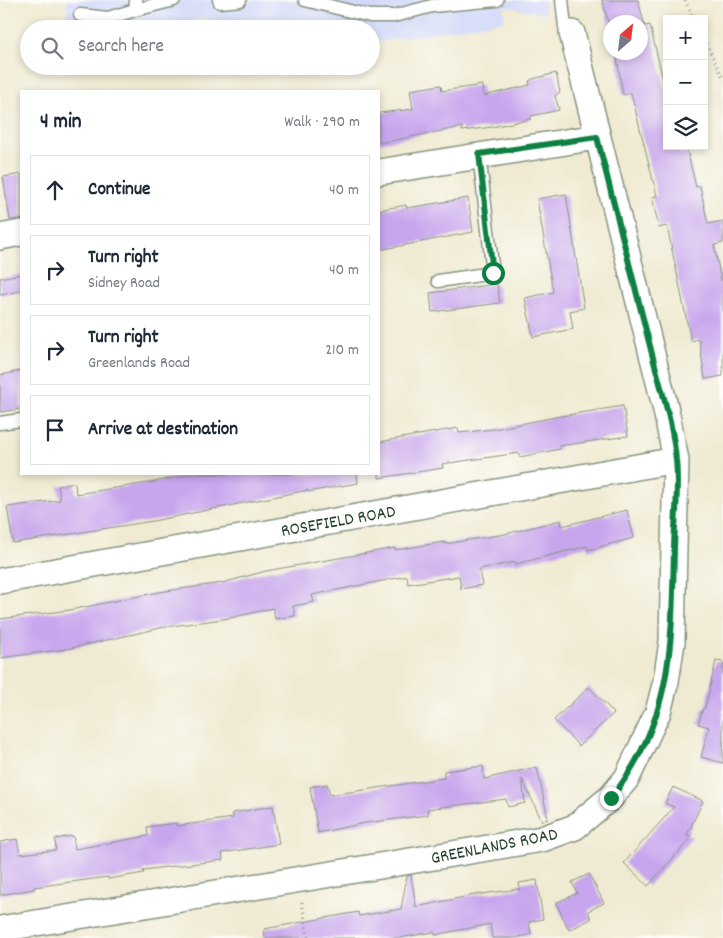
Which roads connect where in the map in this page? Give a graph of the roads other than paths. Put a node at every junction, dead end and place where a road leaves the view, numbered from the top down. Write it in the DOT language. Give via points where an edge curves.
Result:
graph roads {
  1 [pos="174,0"];
  2 [pos="219,0"];
  3 [pos="240,0"];
  4 [pos="305,0"];
  5 [pos="497,0"];
  6 [pos="562,0"];
  7 [pos="136,5"];
  8 [pos="80,15"];
  9 [pos="572,33"];
  10 [pos="597,137"];
  11 [pos="479,154"];
  12 [pos="380,172"];
  13 [pos="20,233"];
  14 [pos="0,236"];
  15 [pos="438,281"];
  16 [pos="20,420"];
  17 [pos="0,423"];
  18 [pos="676,460"];
  19 [pos="0,581"];
  20 [pos="11,931"];
  1 -- 7 [label="lane"];
  2 -- 3 [label="lane"];
  4 -- 5 [label="lane" via="370,16 394,16 432,6"];
  6 -- 9 [label="lane" via="565,27"];
  7 -- 8 [label="lane" via="108,18"];
  9 -- 10 [label="street, GREENLANDS ROAD"];
  10 -- 11 [label="street"];
  10 -- 18 [label="street, GREENLANDS ROAD"];
  11 -- 12 [label="street"];
  11 -- 15 [label="lane" via="493,273"];
  13 -- 14 [label="street"];
  16 -- 17 [label="lane"];
  18 -- 19 [label="street, ROSEFIELD ROAD"];
  18 -- 20 [label="street, GREENLANDS ROAD" via="672,642 658,712 627,778 611,798 575,827 542,839 299,878"];
}
